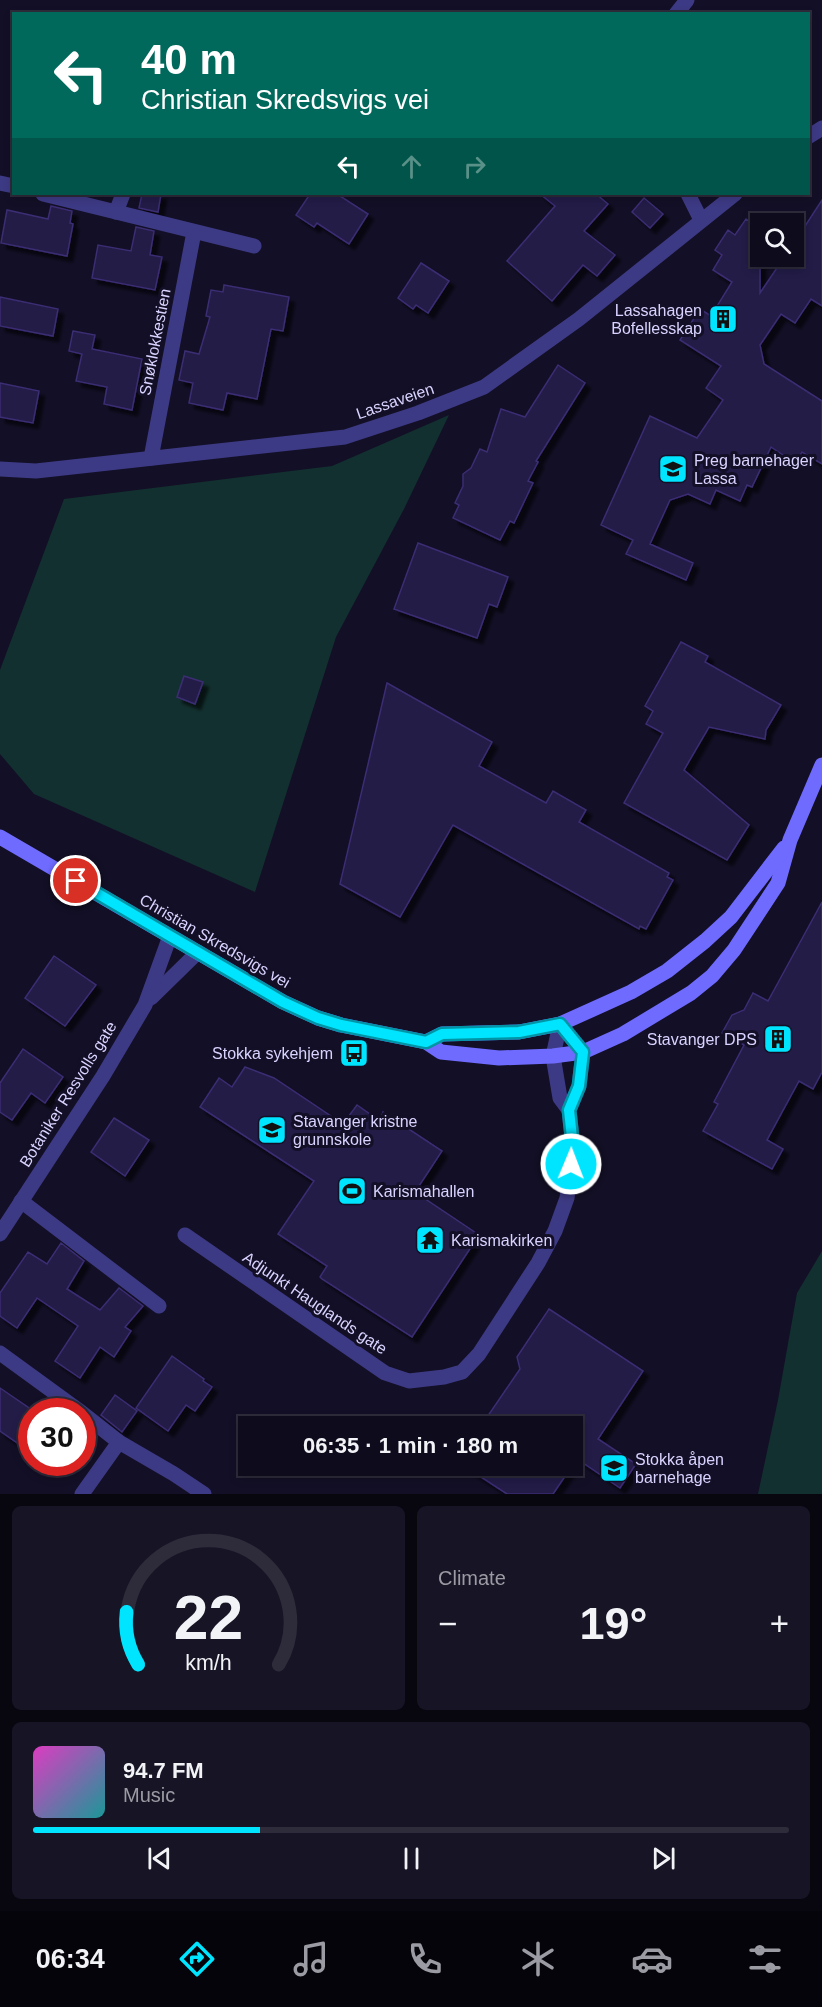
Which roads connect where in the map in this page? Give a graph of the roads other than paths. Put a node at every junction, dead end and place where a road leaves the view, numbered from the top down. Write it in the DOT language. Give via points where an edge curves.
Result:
graph roads {
  1 [pos="687,0"];
  2 [pos="678,12"];
  3 [pos="47,195"];
  4 [pos="123,195"];
  5 [pos="688,195"];
  6 [pos="734,195"];
  7 [pos="116,212"];
  8 [pos="701,220"];
  9 [pos="194,232"];
  10 [pos="254,246"];
  11 [pos="151,458"];
  12 [pos="0,469"];
  13 [pos="822,765"];
  14 [pos="0,837"];
  15 [pos="790,840"];
  16 [pos="170,936"];
  17 [pos="204,956"];
  18 [pos="145,1005"];
  19 [pos="560,1024"];
  20 [pos="426,1042"];
  21 [pos="583,1052"];
  22 [pos="553,1056"];
  23 [pos="569,1110"];
  24 [pos="21,1201"];
  25 [pos="0,1234"];
  26 [pos="185,1235"];
  27 [pos="159,1306"];
  28 [pos="0,1353"];
  29 [pos="63,1398"];
  30 [pos="96,1423"];
  31 [pos="119,1442"];
  32 [pos="82,1494"];
  33 [pos="204,1494"];
  1 -- 2 [label="street"];
  3 -- 7 [label="street"];
  4 -- 7 [label="street"];
  5 -- 8 [label="street"];
  6 -- 8 [label="street, Lassaveien"];
  7 -- 9 [label="street"];
  8 -- 11 [label="street, Lassaveien" via="579,319 484,387 345,437"];
  9 -- 10 [label="street"];
  9 -- 11 [label="street, Snøklokkestien"];
  11 -- 12 [label="street, Lassaveien" via="36,471"];
  13 -- 15 [label="main road"];
  14 -- 16 [label="main road, Christian Skredsvigs vei"];
  15 -- 19 [label="main road" via="731,917 698,947 631,992"];
  15 -- 21 [label="main road" via="778,883 750,928 712,976 623,1034"];
  16 -- 17 [label="main road, Christian Skredsvigs vei"];
  16 -- 18 [label="street, Botaniker Resvolls gate"];
  17 -- 18 [label="street, Botaniker Resvolls gate" via="168,980"];
  17 -- 20 [label="main road, Christian Skredsvigs vei" via="318,1018"];
  18 -- 24 [label="street, Botaniker Resvolls gate"];
  19 -- 20 [label="main road, Christian Skredsvigs vei" via="519,1032 442,1034"];
  19 -- 21 [label="street"];
  19 -- 22 [label="street, Adjunkt Hauglands gate"];
  20 -- 22 [label="main road, Christian Skredsvigs vei" via="441,1052 499,1058"];
  21 -- 22 [label="main road"];
  21 -- 23 [label="street, Adjunkt Hauglands gate" via="579,1086"];
  22 -- 23 [label="street, Adjunkt Hauglands gate" via="560,1098"];
  23 -- 26 [label="street, Adjunkt Hauglands gate" via="573,1147 567,1198 555,1231 478,1354 462,1372 409,1381 385,1373"];
  24 -- 25 [label="street, Botaniker Resvolls gate"];
  24 -- 27 [label="street"];
  28 -- 29 [label="street"];
  30 -- 31 [label="street"];
  31 -- 32 [label="street"];
  31 -- 33 [label="street"];
}
